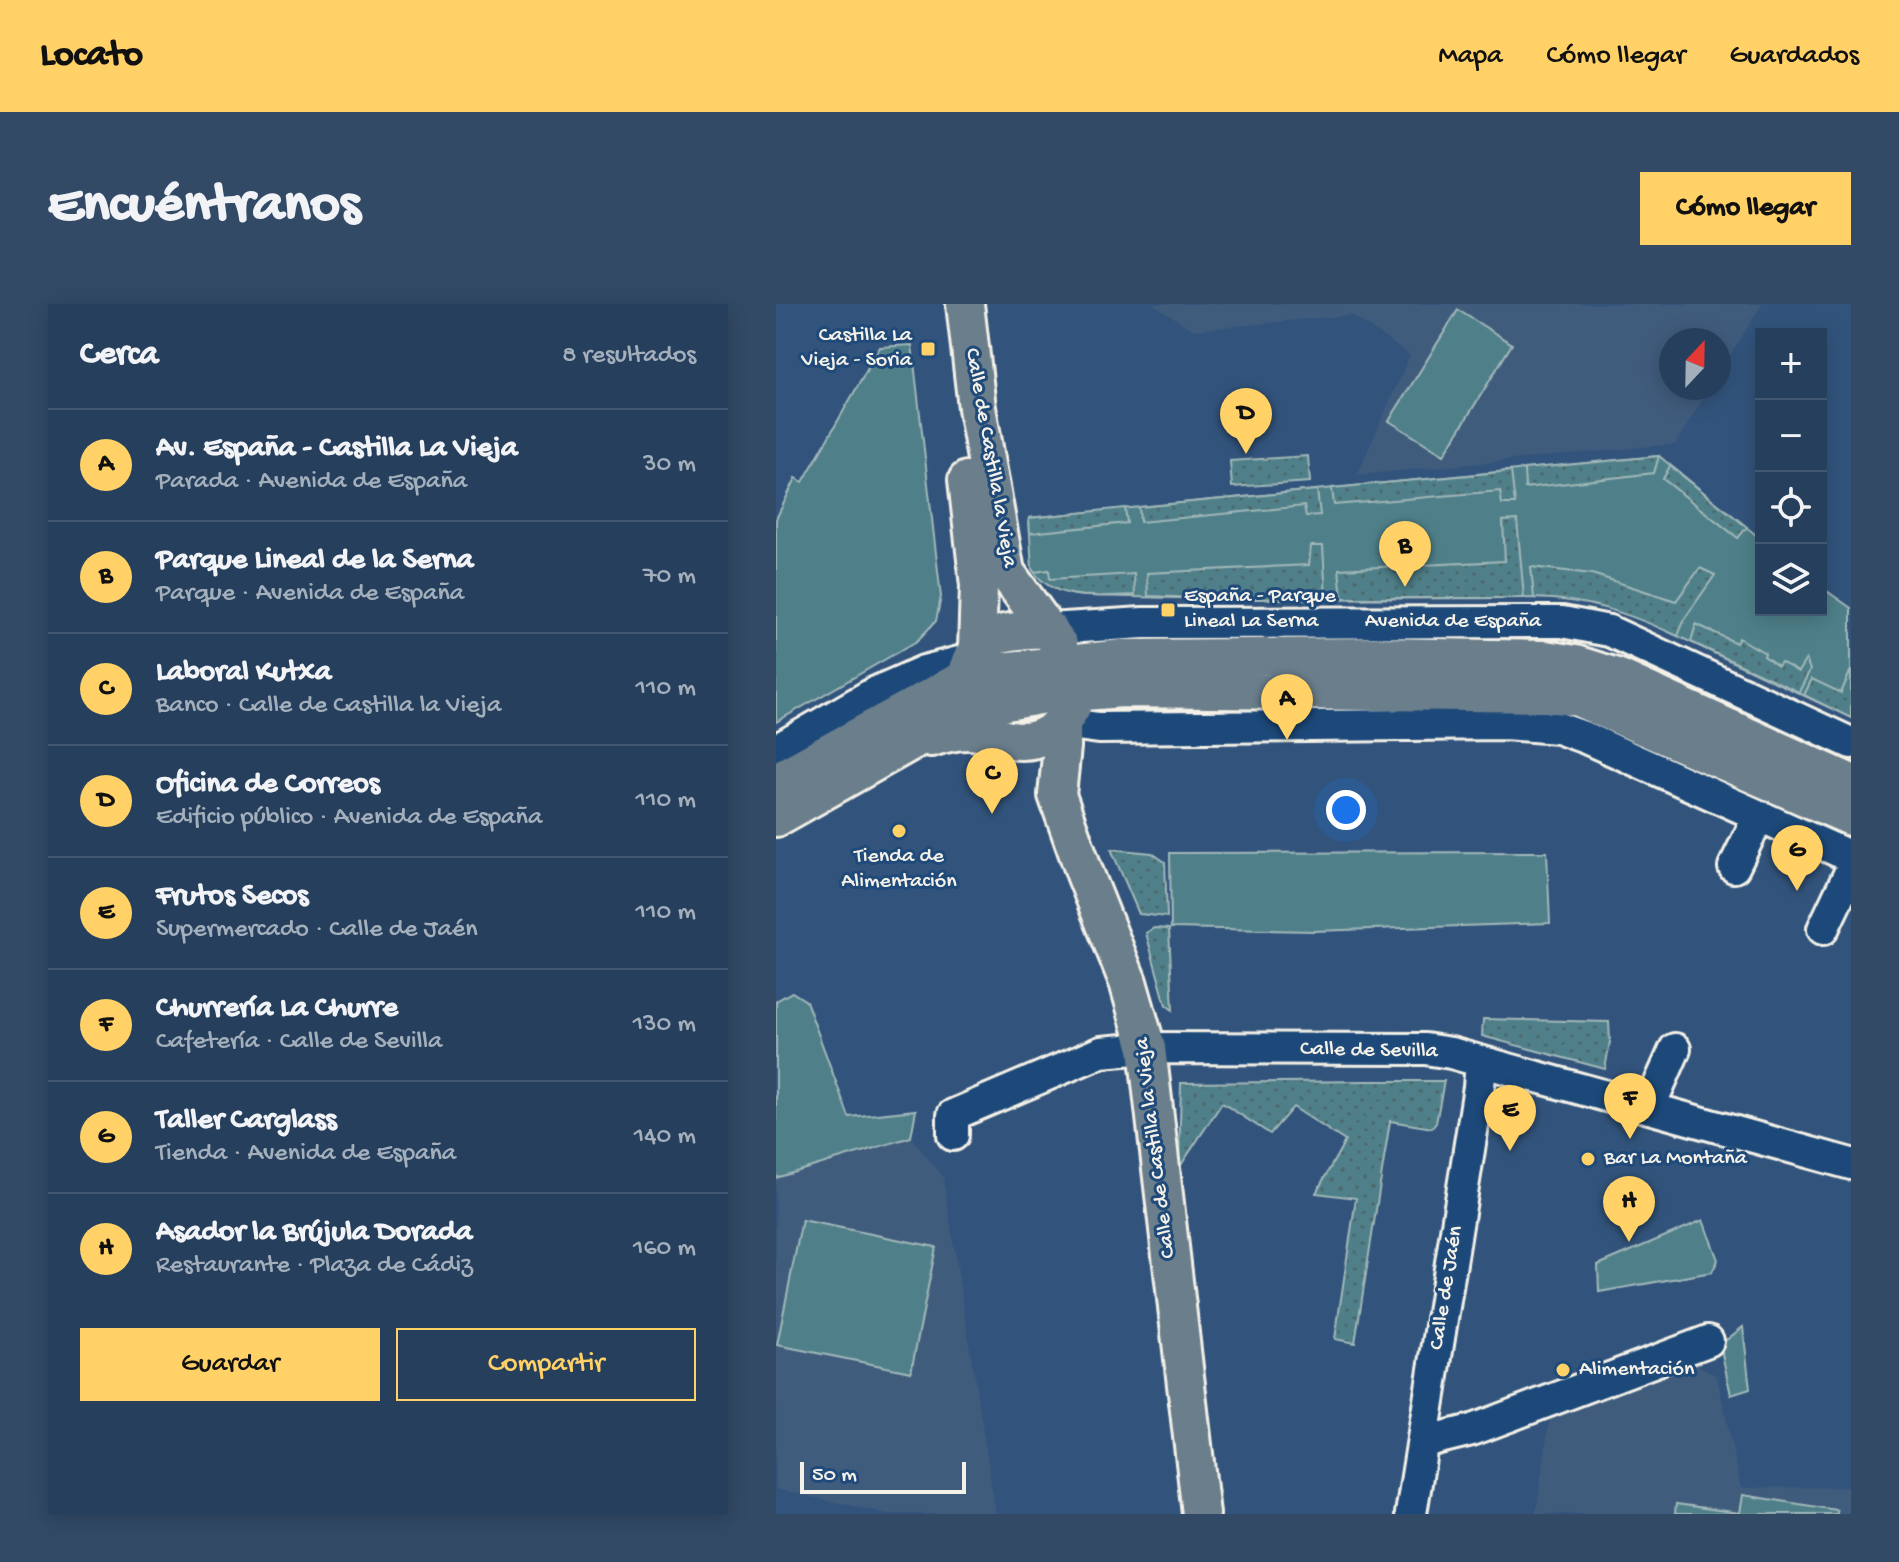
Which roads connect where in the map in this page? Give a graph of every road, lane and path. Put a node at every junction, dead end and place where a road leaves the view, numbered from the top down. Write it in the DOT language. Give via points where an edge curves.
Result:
graph roads {
  1 [pos="945,304"];
  2 [pos="965,304"];
  3 [pos="1058,664"];
  4 [pos="970,674"];
  5 [pos="1099,728"];
  6 [pos="997,736"];
  7 [pos="1851,743"];
  8 [pos="903,747"];
  9 [pos="776,750"];
  10 [pos="776,781"];
  11 [pos="1851,783"];
  12 [pos="1057,795"];
  13 [pos="1759,816"];
  14 [pos="1851,817"];
  15 [pos="776,818"];
  16 [pos="1851,857"];
  17 [pos="1734,867"];
  18 [pos="1851,870"];
  19 [pos="1823,929"];
  20 [pos="1147,1048"];
  21 [pos="1675,1049"];
  22 [pos="1481,1062"];
  23 [pos="1649,1108"];
  24 [pos="953,1135"];
  25 [pos="1851,1164"];
  26 [pos="1708,1341"];
  27 [pos="1423,1442"];
  28 [pos="1201,1514"];
  29 [pos="1411,1514"];
  1 -- 4 [label="main road, Calle de Castilla la Vieja" via="979,586"];
  2 -- 3 [label="main road, Calle de Castilla la Vieja" via="1006,572"];
  3 -- 4 [label="main road, Avenida de España" via="1045,695"];
  3 -- 4 [label="main road, Avenida de España" via="1007,631 995,635"];
  3 -- 5 [label="street, Avenida de España"];
  3 -- 6 [label="main road, Avenida de España" via="1038,738"];
  3 -- 7 [label="street, Avenida de España" via="1143,623 1562,622 1609,631"];
  3 -- 11 [label="main road, Avenida de España" via="1123,658 1545,659 1619,678"];
  3 -- 12 [label="main road, Calle de Castilla la Vieja"];
  3 -- 14 [label="main road, Avenida de España" via="1122,689 1578,698"];
  4 -- 6 [label="main road" via="976,720"];
  4 -- 8 [label="main road, Avenida de España"];
  4 -- 9 [label="street, Avenida de España" via="924,671 874,693"];
  4 -- 10 [label="main road, Avenida de España"];
  5 -- 12 [label="street" via="1079,739"];
  5 -- 13 [label="street, Avenida de España" via="1558,728"];
  6 -- 8 [label="main road, Avenida de España" via="946,733"];
  6 -- 12 [label="main road, Calle de Castilla la Vieja"];
  8 -- 15 [label="main road, Avenida de España"];
  12 -- 20 [label="main road, Calle de Castilla la Vieja" via="1128,982"];
  13 -- 16 [label="street, Avenida de España"];
  13 -- 17 [label="street"];
  18 -- 19 [label="street"];
  20 -- 22 [label="street, Calle de Sevilla" via="1425,1049"];
  20 -- 24 [label="street, Calle de Sevilla" via="1101,1052 1030,1080 953,1115"];
  20 -- 28 [label="main road, Calle de Castilla la Vieja"];
  21 -- 23 [label="street"];
  22 -- 23 [label="street, Calle de Sevilla"];
  22 -- 27 [label="street, Calle de Jaén"];
  23 -- 25 [label="street, Calle de Sevilla"];
  26 -- 27 [label="street" via="1472,1430"];
  27 -- 29 [label="street, Calle de Jaén"];
}
